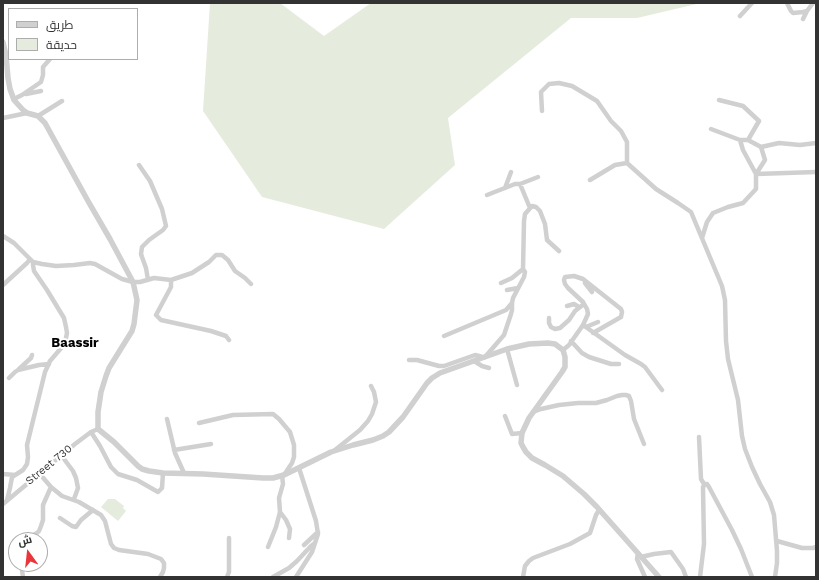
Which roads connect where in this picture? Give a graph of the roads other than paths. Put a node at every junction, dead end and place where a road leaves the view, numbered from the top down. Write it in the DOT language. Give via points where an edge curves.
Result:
graph roads {
  1 [pos="752,3"];
  2 [pos="787,3"];
  3 [pos="813,3"];
  4 [pos="807,11"];
  5 [pos="740,16"];
  6 [pos="803,19"];
  7 [pos="3,42"];
  8 [pos="49,60"];
  9 [pos="41,91"];
  10 [pos="22,95"];
  11 [pos="14,99"];
  12 [pos="62,100"];
  13 [pos="719,100"];
  14 [pos="542,111"];
  15 [pos="27,113"];
  16 [pos="38,116"];
  17 [pos="3,118"];
  18 [pos="712,129"];
  19 [pos="740,140"];
  20 [pos="748,140"];
  21 [pos="816,143"];
  22 [pos="761,147"];
  23 [pos="627,163"];
  24 [pos="139,164"];
  25 [pos="511,172"];
  26 [pos="816,172"];
  27 [pos="756,174"];
  28 [pos="538,177"];
  29 [pos="590,180"];
  30 [pos="520,184"];
  31 [pos="505,188"];
  32 [pos="487,194"];
  33 [pos="530,208"];
  34 [pos="3,236"];
  35 [pos="702,238"];
  36 [pos="559,251"];
  37 [pos="31,260"];
  38 [pos="523,269"];
  39 [pos="583,279"];
  40 [pos="148,280"];
  41 [pos="171,280"];
  42 [pos="133,282"];
  43 [pos="501,283"];
  44 [pos="251,284"];
  45 [pos="3,285"];
  46 [pos="518,288"];
  47 [pos="507,290"];
  48 [pos="592,292"];
  49 [pos="512,303"];
  50 [pos="584,304"];
  51 [pos="567,306"];
  52 [pos="579,307"];
  53 [pos="549,318"];
  54 [pos="598,322"];
  55 [pos="584,326"];
  56 [pos="593,333"];
  57 [pos="444,336"];
  58 [pos="229,340"];
  59 [pos="571,341"];
  60 [pos="507,349"];
  61 [pos="563,350"];
  62 [pos="32,355"];
  63 [pos="484,357"];
  64 [pos="409,360"];
  65 [pos="474,361"];
  66 [pos="49,364"];
  67 [pos="619,364"];
  68 [pos="489,368"];
  69 [pos="18,370"];
  70 [pos="9,378"];
  71 [pos="517,385"];
  72 [pos="371,386"];
  73 [pos="662,390"];
  74 [pos="533,412"];
  75 [pos="505,416"];
  76 [pos="167,419"];
  77 [pos="199,423"];
  78 [pos="98,429"];
  79 [pos="90,432"];
  80 [pos="522,433"];
  81 [pos="699,436"];
  82 [pos="211,444"];
  83 [pos="644,444"];
  84 [pos="174,450"];
  85 [pos="334,451"];
  86 [pos="61,455"];
  87 [pos="299,468"];
  88 [pos="39,473"];
  89 [pos="163,473"];
  90 [pos="184,473"];
  91 [pos="3,474"];
  92 [pos="14,475"];
  93 [pos="283,475"];
  94 [pos="704,484"];
  95 [pos="50,487"];
  96 [pos="74,499"];
  97 [pos="8,500"];
  98 [pos="3,504"];
  99 [pos="93,510"];
  100 [pos="599,510"];
  101 [pos="280,512"];
  102 [pos="60,518"];
  103 [pos="38,532"];
  104 [pos="318,532"];
  105 [pos="229,538"];
  106 [pos="289,538"];
  107 [pos="777,541"];
  108 [pos="316,543"];
  109 [pos="304,545"];
  110 [pos="268,547"];
  111 [pos="816,547"];
  112 [pos="640,555"];
  113 [pos="160,577"];
  114 [pos="227,577"];
  115 [pos="273,577"];
  116 [pos="296,577"];
  117 [pos="523,577"];
  118 [pos="645,577"];
  119 [pos="659,577"];
  120 [pos="686,577"];
  121 [pos="700,577"];
  122 [pos="752,577"];
  123 [pos="775,577"];
  1 -- 5 [label="street"];
  2 -- 4 [label="street" via="793,13"];
  3 -- 4 [label="street"];
  4 -- 6 [label="street"];
  7 -- 11 [label="street"];
  8 -- 10 [label="street" via="43,68 41,82"];
  9 -- 10 [label="street"];
  10 -- 11 [label="street"];
  11 -- 15 [label="street"];
  12 -- 16 [label="street"];
  13 -- 20 [label="street" via="742,106 759,121"];
  14 -- 23 [label="street" via="541,92 549,84 572,86 598,101 627,142"];
  15 -- 16 [label="street"];
  15 -- 17 [label="street"];
  16 -- 42 [label="street" via="44,121"];
  18 -- 19 [label="street"];
  19 -- 20 [label="street"];
  19 -- 27 [label="street"];
  20 -- 22 [label="street"];
  21 -- 22 [label="street" via="779,143"];
  22 -- 27 [label="street" via="765,160"];
  23 -- 29 [label="street" via="615,165"];
  23 -- 35 [label="street" via="656,189 691,212"];
  24 -- 40 [label="street" via="150,181 166,226 142,247 141,254"];
  25 -- 31 [label="street"];
  26 -- 27 [label="street"];
  27 -- 35 [label="street" via="756,189 743,203 714,213 707,222"];
  28 -- 30 [label="street"];
  30 -- 31 [label="street"];
  30 -- 33 [label="street"];
  31 -- 32 [label="street"];
  33 -- 36 [label="street" via="538,208 545,224 547,240"];
  33 -- 38 [label="street" via="525,214 524,221"];
  34 -- 37 [label="street"];
  35 -- 107 [label="street" via="722,286 728,360 738,400 745,449 770,502"];
  37 -- 42 [label="street" via="56,266 95,264"];
  37 -- 45 [label="street"];
  37 -- 66 [label="street" via="34,271 64,318 66,327 64,344"];
  38 -- 43 [label="street"];
  38 -- 46 [label="street" via="524,277"];
  39 -- 48 [label="street"];
  39 -- 50 [label="street" via="569,276 564,280 568,288"];
  39 -- 56 [label="street" via="621,308 622,312 617,320"];
  40 -- 41 [label="street"];
  40 -- 42 [label="street"];
  41 -- 44 [label="street" via="192,272 216,255 222,255 235,271"];
  41 -- 58 [label="street" via="171,287 156,315 161,320 211,331 226,336"];
  42 -- 78 [label="street" via="137,300 134,324 104,382 98,412"];
  46 -- 47 [label="street"];
  46 -- 49 [label="street"];
  49 -- 57 [label="street" via="506,310"];
  49 -- 63 [label="street" via="504,335"];
  50 -- 52 [label="street"];
  50 -- 55 [label="street" via="588,314"];
  51 -- 52 [label="street" via="574,304"];
  52 -- 53 [label="street" via="560,328 555,329 551,326 548,323"];
  54 -- 55 [label="street"];
  55 -- 56 [label="street"];
  55 -- 59 [label="street"];
  56 -- 73 [label="street" via="641,364"];
  59 -- 61 [label="street"];
  59 -- 67 [label="street" via="589,357"];
  60 -- 61 [label="street" via="548,343"];
  60 -- 63 [label="street"];
  60 -- 71 [label="street"];
  61 -- 74 [label="street" via="566,362 562,372"];
  62 -- 69 [label="street"];
  63 -- 64 [label="street" via="471,356 444,366"];
  63 -- 65 [label="street"];
  65 -- 68 [label="street"];
  65 -- 85 [label="street" via="432,378 403,417 383,436"];
  66 -- 69 [label="street"];
  66 -- 92 [label="street" via="29,439 27,464"];
  69 -- 70 [label="street"];
  72 -- 85 [label="street" via="376,398 372,414 360,430"];
  74 -- 80 [label="street"];
  74 -- 83 [label="street" via="578,402 596,403 626,395 631,401 634,418"];
  75 -- 80 [label="street" via="512,434"];
  76 -- 84 [label="street"];
  77 -- 93 [label="street" via="232,415 273,414 290,432 294,445 292,463"];
  78 -- 79 [label="street, Street 730"];
  78 -- 89 [label="street" via="142,469"];
  79 -- 86 [label="street, Street 730"];
  79 -- 89 [label="street" via="118,474 137,480 158,492 162,488"];
  80 -- 100 [label="street" via="523,447 529,456 571,482"];
  81 -- 94 [label="street" via="700,479"];
  82 -- 84 [label="street"];
  84 -- 90 [label="street"];
  85 -- 87 [label="street"];
  86 -- 88 [label="street, Street 730"];
  86 -- 96 [label="street" via="76,478 78,488"];
  87 -- 93 [label="street"];
  87 -- 104 [label="street"];
  88 -- 95 [label="street"];
  88 -- 97 [label="street, Street 730"];
  89 -- 90 [label="street"];
  90 -- 93 [label="street" via="263,478"];
  91 -- 92 [label="street"];
  92 -- 97 [label="street" via="11,478"];
  93 -- 101 [label="street" via="279,498"];
  94 -- 121 [label="street" via="704,544"];
  94 -- 122 [label="street" via="709,487 732,530"];
  95 -- 96 [label="street" via="62,496"];
  95 -- 103 [label="street" via="44,505 42,526"];
  96 -- 99 [label="street"];
  97 -- 98 [label="street, Street 730"];
  99 -- 102 [label="street" via="76,527"];
  99 -- 113 [label="street" via="104,519 114,548 161,559 164,568"];
  100 -- 112 [label="street"];
  100 -- 117 [label="street" via="590,533 570,544 533,558 525,566"];
  101 -- 106 [label="street" via="290,530"];
  101 -- 110 [label="street"];
  104 -- 108 [label="street"];
  104 -- 109 [label="street"];
  105 -- 114 [label="street"];
  107 -- 111 [label="street" via="802,548"];
  107 -- 123 [label="street"];
  108 -- 115 [label="street" via="289,568"];
  108 -- 116 [label="street"];
  112 -- 118 [label="street" via="638,559"];
  112 -- 119 [label="street"];
  112 -- 120 [label="street" via="671,552"];
}
